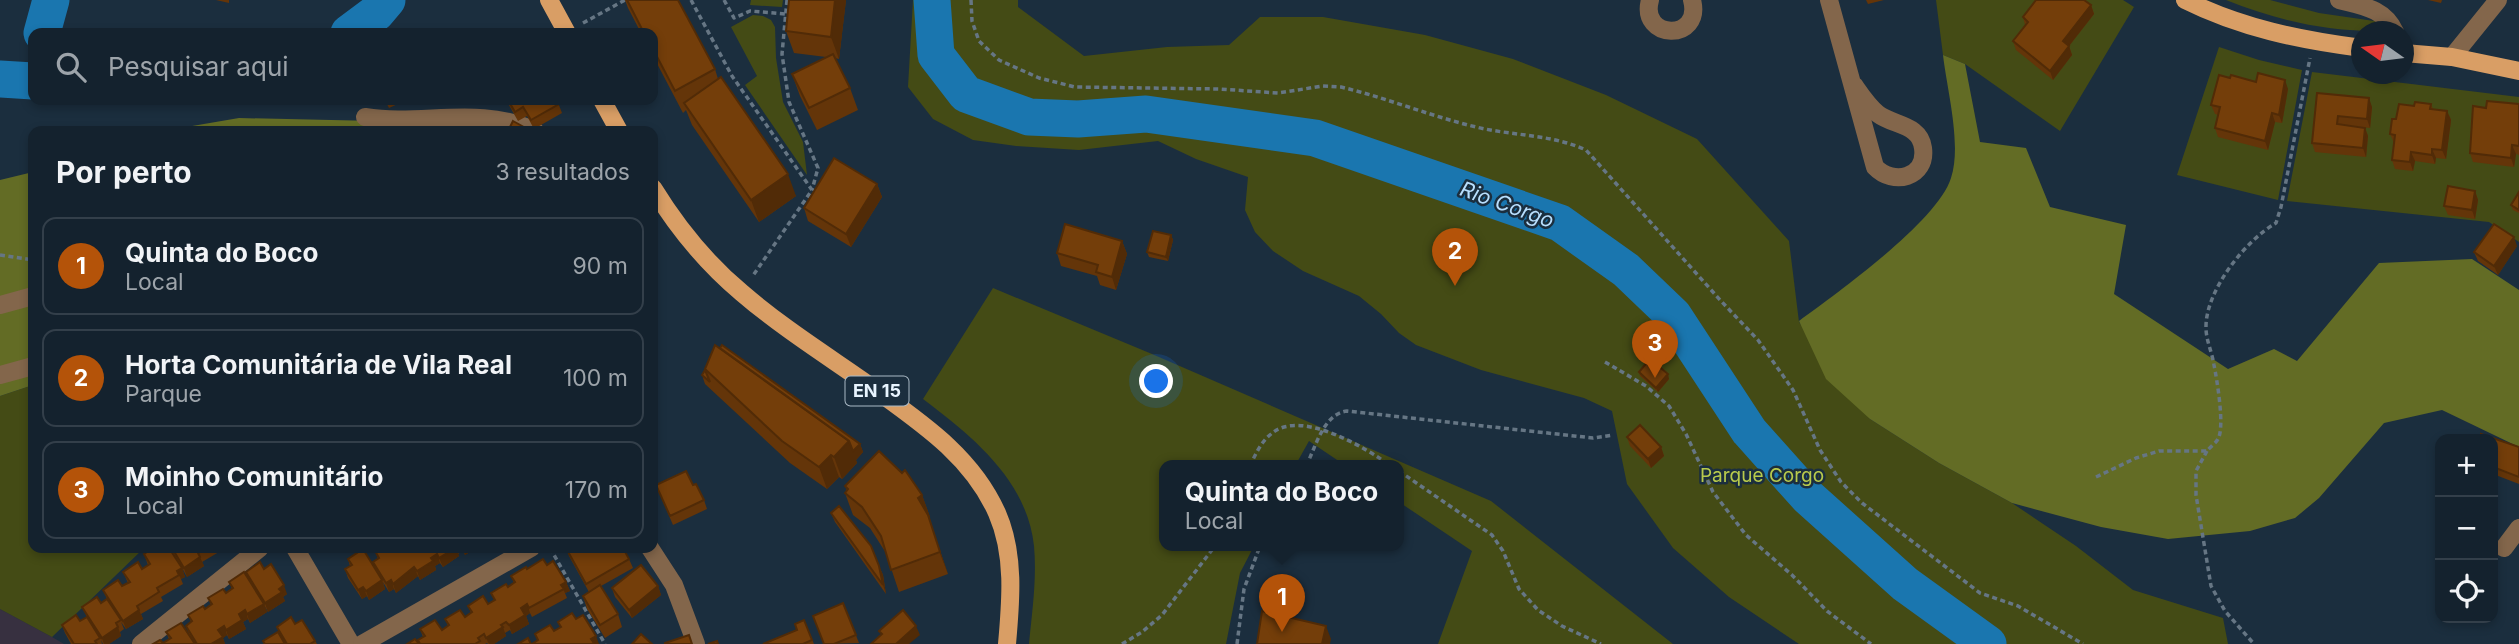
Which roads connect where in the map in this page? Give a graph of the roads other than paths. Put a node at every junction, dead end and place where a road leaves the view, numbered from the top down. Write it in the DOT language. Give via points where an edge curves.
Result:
graph roads {
  1 [pos="549,0"];
  2 [pos="1650,0"];
  3 [pos="1829,0"];
  4 [pos="2185,0"];
  5 [pos="2339,0"];
  6 [pos="2498,0"];
  7 [pos="1695,1"];
  8 [pos="2389,21"];
  9 [pos="563,28"];
  10 [pos="2351,47"];
  11 [pos="2414,52"];
  12 [pos="2452,57"];
  13 [pos="2519,71"];
  14 [pos="1854,85"];
  15 [pos="605,105"];
  16 [pos="365,117"];
  17 [pos="524,126"];
  18 [pos="616,126"];
  19 [pos="658,195"];
  20 [pos="28,297"];
  21 [pos="0,305"];
  22 [pos="28,367"];
  23 [pos="0,375"];
  24 [pos="2519,528"];
  25 [pos="2504,548"];
  26 [pos="251,553"];
  27 [pos="298,553"];
  28 [pos="522,553"];
  29 [pos="653,553"];
  30 [pos="141,644"];
  31 [pos="351,644"];
  32 [pos="362,644"];
  33 [pos="696,644"];
  34 [pos="1007,644"];
  1 -- 9 [label="main road"];
  2 -- 7 [label="street" via="1650,18 1668,31 1689,23"];
  3 -- 14 [label="street"];
  4 -- 10 [label="main road" via="2237,22"];
  5 -- 8 [label="street" via="2376,10"];
  6 -- 12 [label="street"];
  11 -- 12 [label="main road"];
  12 -- 13 [label="main road"];
  14 -- 14 [label="street" via="1875,167 1898,178 1915,172 1924,156 1920,138 1876,112"];
  15 -- 18 [label="main road"];
  16 -- 17 [label="street" via="389,121 497,118"];
  19 -- 34 [label="main road, EN 15" via="692,243 741,293 920,422 976,476 997,514 1007,548 1011,582"];
  20 -- 21 [label="street"];
  22 -- 23 [label="street"];
  24 -- 25 [label="street"];
  26 -- 30 [label="street"];
  27 -- 31 [label="street"];
  28 -- 32 [label="street"];
  29 -- 33 [label="street" via="674,586"];
}
